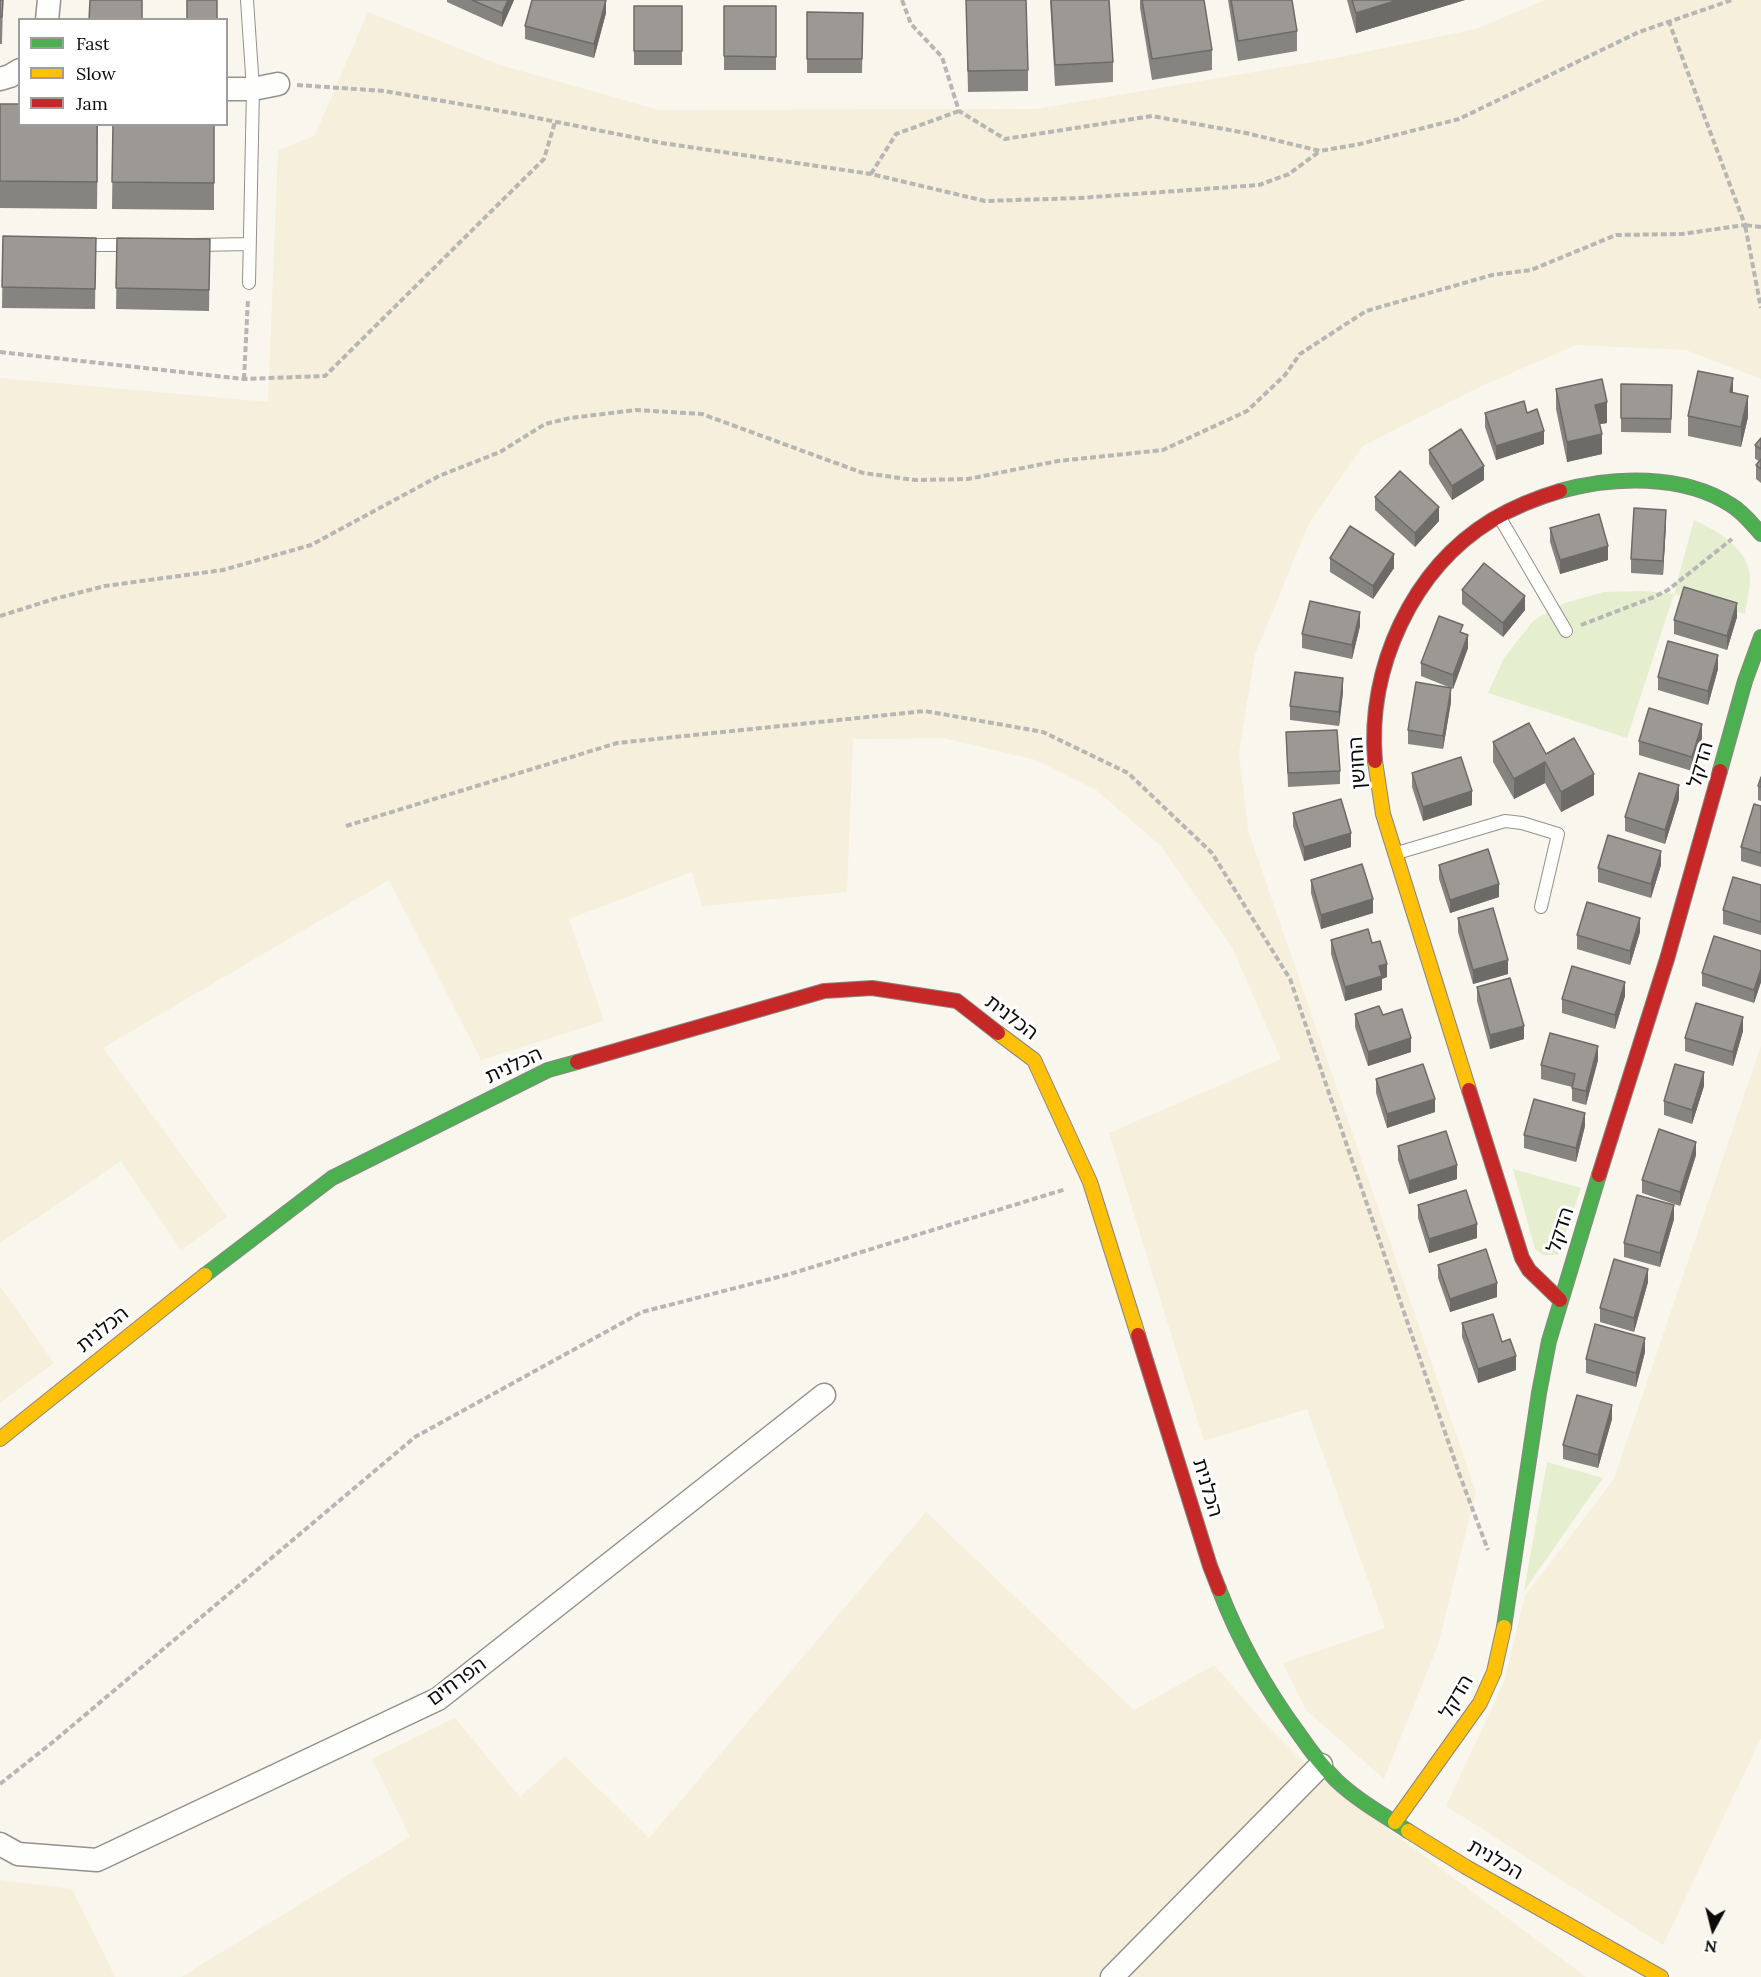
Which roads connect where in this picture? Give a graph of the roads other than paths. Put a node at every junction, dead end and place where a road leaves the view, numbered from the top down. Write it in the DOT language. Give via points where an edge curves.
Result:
graph roads {
  1 [pos="48,0"];
  2 [pos="248,0"];
  3 [pos="47,18"];
  4 [pos="18,71"];
  5 [pos="0,79"];
  6 [pos="278,84"];
  7 [pos="228,89"];
  8 [pos="253,90"];
  9 [pos="249,244"];
  10 [pos="71,245"];
  11 [pos="142,245"];
  12 [pos="178,245"];
  13 [pos="249,283"];
  14 [pos="1498,515"];
  15 [pos="1761,534"];
  16 [pos="1566,631"];
  17 [pos="1761,637"];
  18 [pos="1395,854"];
  19 [pos="1541,907"];
  20 [pos="1560,1300"];
  21 [pos="824,1395"];
  22 [pos="0,1438"];
  23 [pos="1321,1765"];
  24 [pos="1395,1822"];
  25 [pos="0,1844"];
  26 [pos="1112,1977"];
  27 [pos="1661,1977"];
  1 -- 3 [label="street"];
  2 -- 8 [label="lane"];
  4 -- 5 [label="street"];
  6 -- 8 [label="street"];
  7 -- 8 [label="street"];
  8 -- 9 [label="lane"];
  9 -- 12 [label="lane"];
  9 -- 13 [label="lane"];
  10 -- 11 [label="lane"];
  14 -- 15 [label="street, החושן" via="1542,495 1582,485 1645,481 1705,492 1733,506"];
  14 -- 16 [label="lane"];
  14 -- 18 [label="street, החושן" via="1471,532 1426,582 1405,611 1380,677 1374,754 1383,814"];
  17 -- 20 [label="street, הדקל" via="1745,681 1667,959"];
  18 -- 19 [label="lane" via="1505,821 1558,834"];
  18 -- 20 [label="street, החושן" via="1522,1258"];
  20 -- 24 [label="street, הדקל" via="1539,1393 1494,1672 1480,1703"];
  21 -- 25 [label="street, הפרחים" via="438,1700 97,1860 18,1854"];
  22 -- 23 [label="street, הכלנית" via="148,1318 332,1178 548,1070 824,991 872,988 957,1001 1034,1060 1090,1182 1224,1602 1263,1681"];
  23 -- 24 [label="street, הכלנית" via="1364,1803"];
  23 -- 26 [label="street"];
  24 -- 27 [label="street, הכלנית" via="1466,1867"];
}
